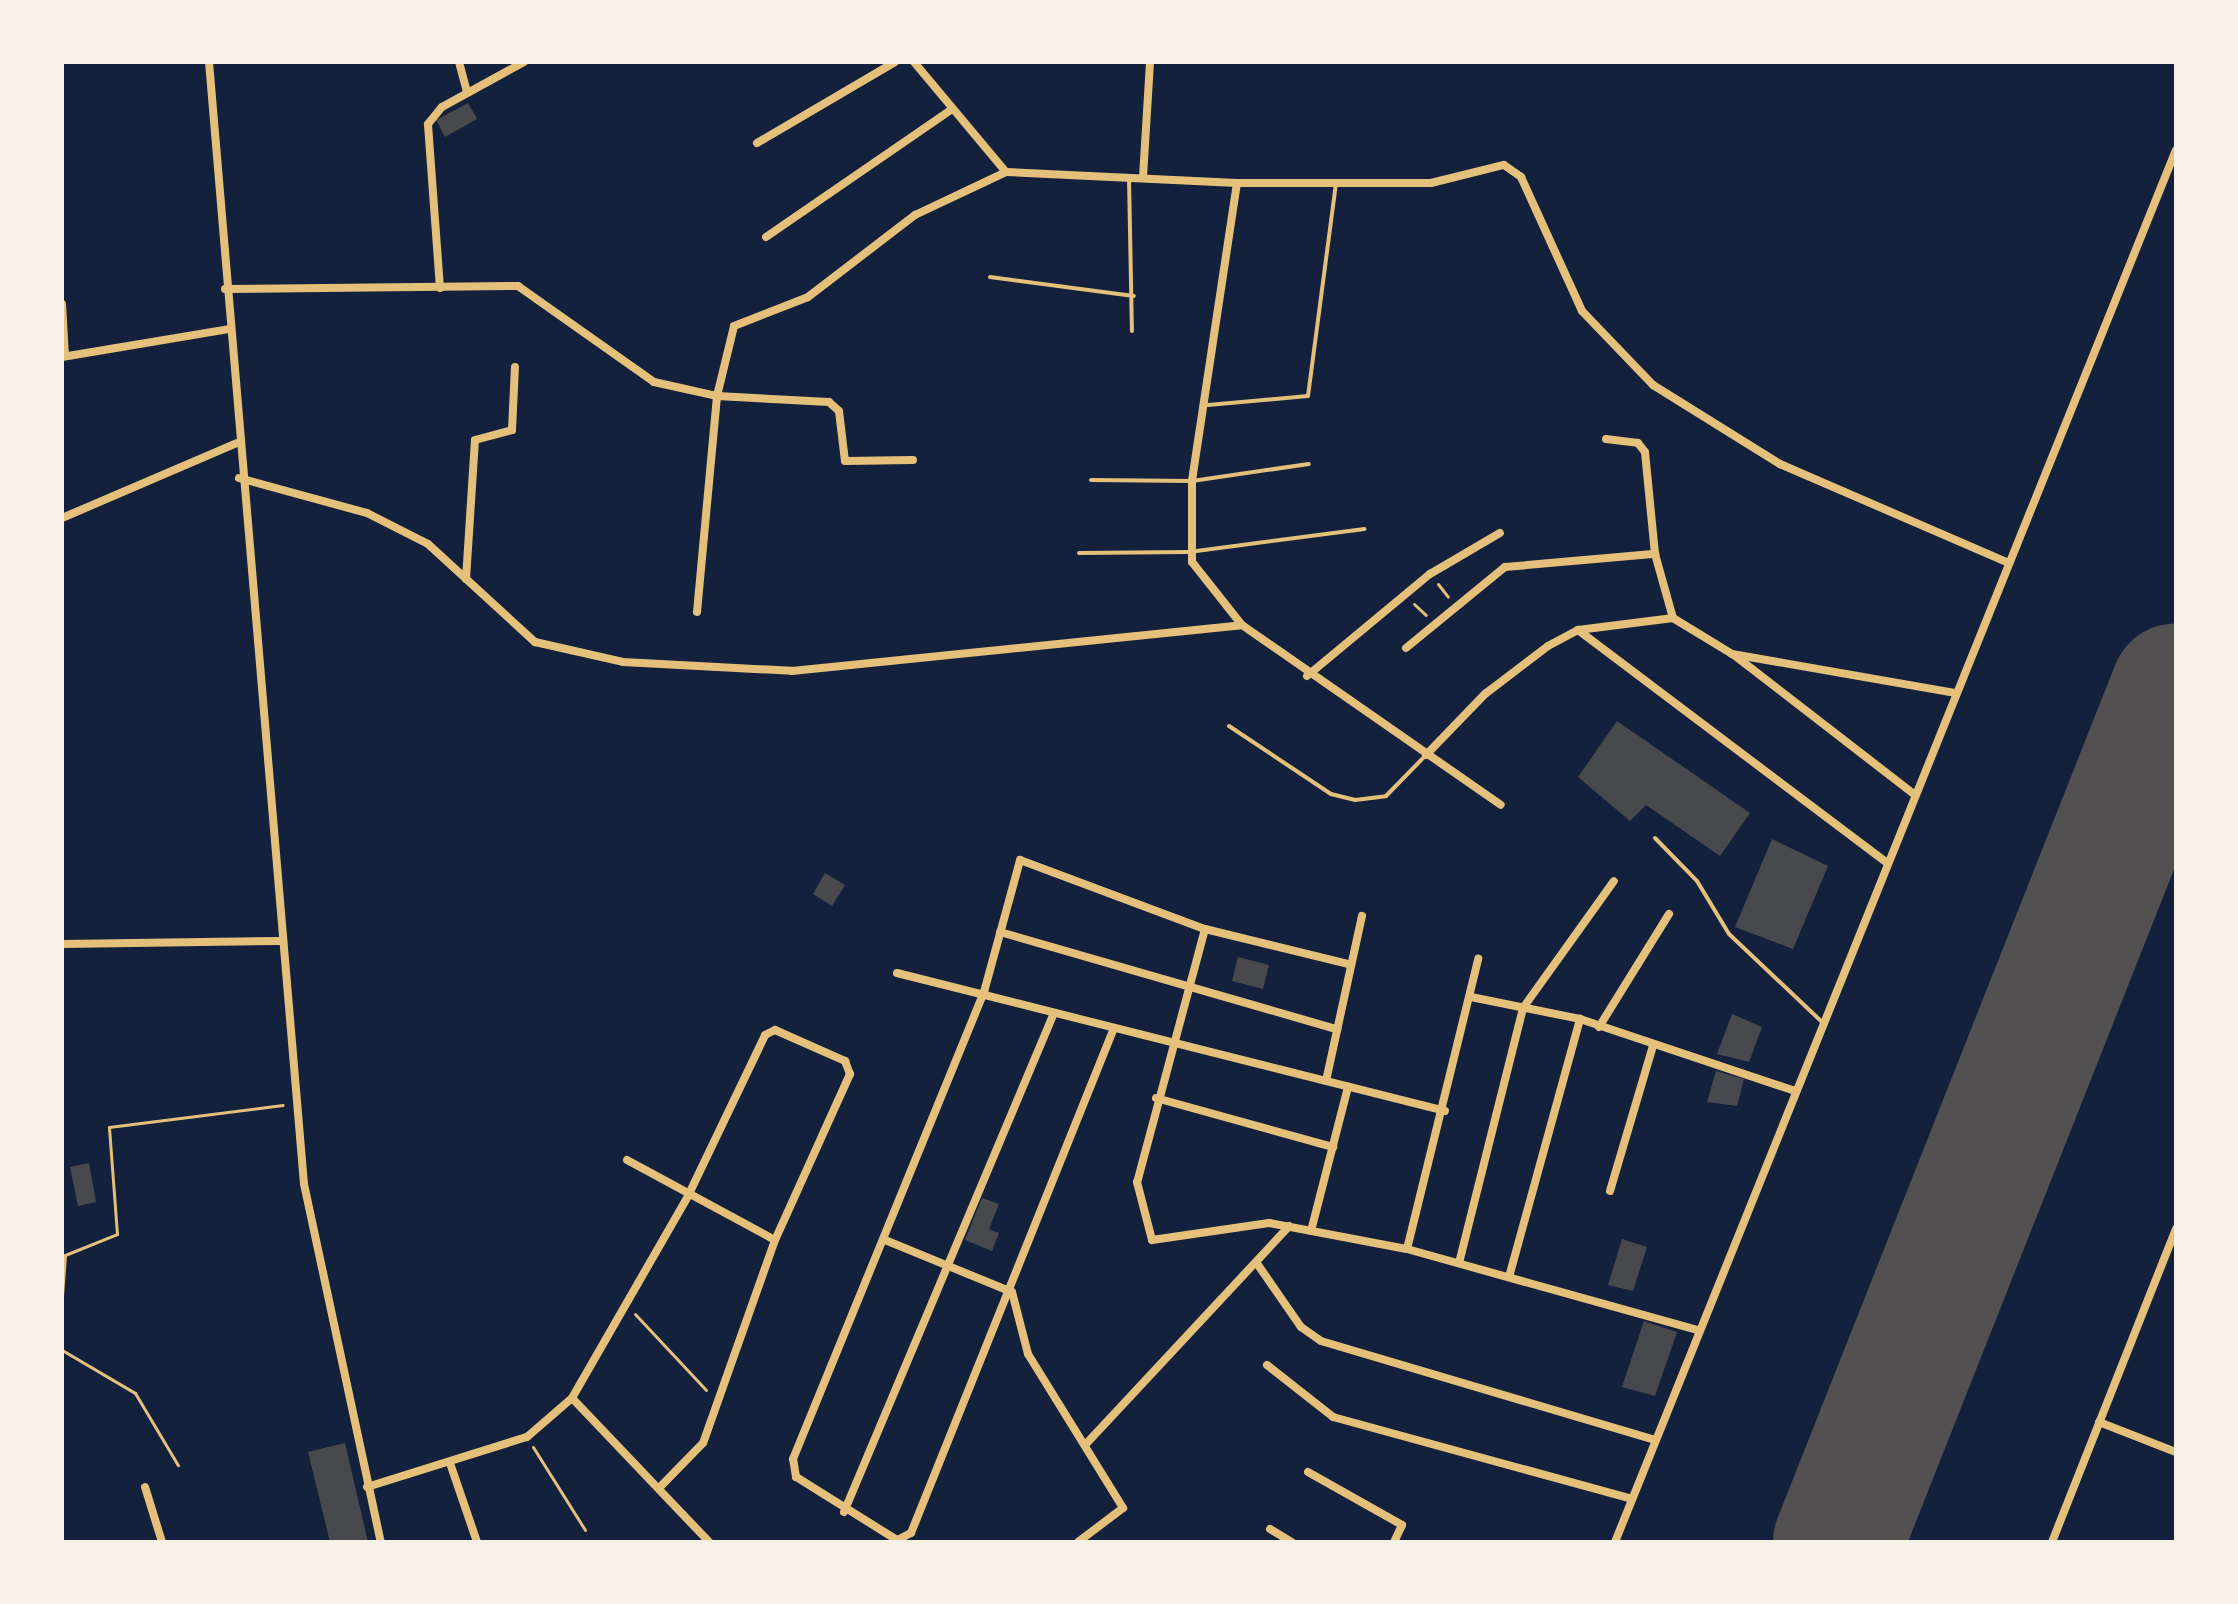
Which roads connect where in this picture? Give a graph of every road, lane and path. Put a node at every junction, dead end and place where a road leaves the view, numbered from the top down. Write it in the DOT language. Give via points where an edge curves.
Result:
graph roads {
  1 [pos="209,62"];
  2 [pos="459,62"];
  3 [pos="524,62"];
  4 [pos="895,62"];
  5 [pos="914,62"];
  6 [pos="1150,62"];
  7 [pos="467,91"];
  8 [pos="952,109"];
  9 [pos="757,143"];
  10 [pos="2176,150"];
  11 [pos="1006,172"];
  12 [pos="1143,177"];
  13 [pos="1129,178"];
  14 [pos="1336,182"];
  15 [pos="1237,183"];
  16 [pos="766,237"];
  17 [pos="990,277"];
  18 [pos="440,288"];
  19 [pos="225,289"];
  20 [pos="1134,296"];
  21 [pos="62,304"];
  22 [pos="229,329"];
  23 [pos="1132,331"];
  24 [pos="64,356"];
  25 [pos="515,367"];
  26 [pos="717,396"];
  27 [pos="1208,405"];
  28 [pos="1606,439"];
  29 [pos="237,443"];
  30 [pos="913,460"];
  31 [pos="1309,464"];
  32 [pos="239,478"];
  33 [pos="1091,480"];
  34 [pos="1192,481"];
  35 [pos="62,518"];
  36 [pos="1364,529"];
  37 [pos="1500,533"];
  38 [pos="1189,552"];
  39 [pos="1079,553"];
  40 [pos="1655,554"];
  41 [pos="2009,563"];
  42 [pos="1430,574"];
  43 [pos="466,579"];
  44 [pos="1406,596"];
  45 [pos="1454,605"];
  46 [pos="697,612"];
  47 [pos="1673,618"];
  48 [pos="1433,623"];
  49 [pos="1242,625"];
  50 [pos="1578,630"];
  51 [pos="1406,648"];
  52 [pos="1732,654"];
  53 [pos="1307,676"];
  54 [pos="1955,693"];
  55 [pos="1229,726"];
  56 [pos="1426,755"];
  57 [pos="1914,794"];
  58 [pos="1501,805"];
  59 [pos="1655,838"];
  60 [pos="1886,862"];
  61 [pos="1614,881"];
  62 [pos="1669,914"];
  63 [pos="1362,916"];
  64 [pos="1205,929"];
  65 [pos="1000,932"];
  66 [pos="282,941"];
  67 [pos="62,944"];
  68 [pos="1478,959"];
  69 [pos="1349,964"];
  70 [pos="897,973"];
  71 [pos="1189,984"];
  72 [pos="984,992"];
  73 [pos="1471,997"];
  74 [pos="1523,1008"];
  75 [pos="1054,1013"];
  76 [pos="1580,1019"];
  77 [pos="1822,1022"];
  78 [pos="1599,1027"];
  79 [pos="1114,1028"];
  80 [pos="1337,1029"];
  81 [pos="1171,1042"];
  82 [pos="1653,1046"];
  83 [pos="1326,1081"];
  84 [pos="1348,1087"];
  85 [pos="1795,1091"];
  86 [pos="1156,1098"];
  87 [pos="296,1103"];
  88 [pos="1445,1111"];
  89 [pos="1333,1147"];
  90 [pos="627,1160"];
  91 [pos="1610,1191"];
  92 [pos="688,1196"];
  93 [pos="1289,1226"];
  94 [pos="2176,1229"];
  95 [pos="1311,1231"];
  96 [pos="775,1240"];
  97 [pos="885,1240"];
  98 [pos="2173,1246"];
  99 [pos="1407,1249"];
  100 [pos="1256,1262"];
  101 [pos="1459,1263"];
  102 [pos="951,1266"];
  103 [pos="1509,1277"];
  104 [pos="1012,1292"];
  105 [pos="62,1296"];
  106 [pos="626,1306"];
  107 [pos="1698,1330"];
  108 [pos="62,1350"];
  109 [pos="1267,1365"];
  110 [pos="572,1398"];
  111 [pos="718,1402"];
  112 [pos="2099,1422"];
  113 [pos="527,1437"];
  114 [pos="1656,1440"];
  115 [pos="1086,1444"];
  116 [pos="2176,1452"];
  117 [pos="178,1465"];
  118 [pos="451,1466"];
  119 [pos="1308,1472"];
  120 [pos="145,1487"];
  121 [pos="367,1487"];
  122 [pos="660,1487"];
  123 [pos="1632,1499"];
  124 [pos="844,1512"];
  125 [pos="1270,1529"];
  126 [pos="585,1530"];
  127 [pos="162,1542"];
  128 [pos="381,1542"];
  129 [pos="477,1542"];
  130 [pos="709,1542"];
  131 [pos="1078,1542"];
  132 [pos="1292,1542"];
  133 [pos="1394,1542"];
  134 [pos="1615,1542"];
  135 [pos="2052,1542"];
  1 -- 19 [label="street"];
  2 -- 7 [label="street"];
  3 -- 7 [label="street"];
  4 -- 9 [label="street"];
  5 -- 8 [label="street"];
  6 -- 12 [label="street"];
  7 -- 18 [label="street" via="428,124"];
  8 -- 11 [label="street"];
  8 -- 16 [label="street"];
  10 -- 41 [label="street"];
  11 -- 13 [label="street"];
  11 -- 26 [label="street" via="915,215 808,297 742,319 725,343"];
  12 -- 13 [label="street"];
  12 -- 15 [label="street"];
  13 -- 20 [label="lane"];
  14 -- 15 [label="street"];
  14 -- 27 [label="lane" via="1308,396"];
  14 -- 41 [label="street" via="1431,183 1504,165 1521,177 1582,311 1653,385 1780,464"];
  15 -- 27 [label="street"];
  17 -- 20 [label="lane"];
  18 -- 19 [label="street"];
  18 -- 26 [label="street" via="529,289 654,382"];
  19 -- 22 [label="street"];
  20 -- 23 [label="lane"];
  21 -- 24 [label="street"];
  22 -- 24 [label="street"];
  22 -- 29 [label="street"];
  25 -- 43 [label="street" via="512,430 475,440"];
  26 -- 30 [label="street" via="829,402 839,411 845,461"];
  26 -- 46 [label="street"];
  27 -- 34 [label="street"];
  28 -- 40 [label="street" via="1638,443 1645,452"];
  29 -- 32 [label="street"];
  29 -- 35 [label="street"];
  31 -- 34 [label="lane"];
  32 -- 43 [label="street" via="367,513 428,544"];
  32 -- 66 [label="street"];
  33 -- 34 [label="lane"];
  34 -- 38 [label="street"];
  36 -- 38 [label="lane"];
  37 -- 42 [label="street"];
  38 -- 39 [label="lane"];
  38 -- 49 [label="street"];
  40 -- 45 [label="street" via="1505,567"];
  40 -- 47 [label="street"];
  41 -- 54 [label="street"];
  42 -- 44 [label="street"];
  42 -- 45 [label="path"];
  43 -- 49 [label="street" via="535,642 623,662 792,671"];
  44 -- 48 [label="path"];
  44 -- 53 [label="street"];
  45 -- 48 [label="street"];
  47 -- 50 [label="street"];
  47 -- 52 [label="street"];
  48 -- 51 [label="street"];
  49 -- 53 [label="street"];
  50 -- 56 [label="street" via="1496,685"];
  50 -- 60 [label="street"];
  52 -- 54 [label="street"];
  52 -- 57 [label="street"];
  53 -- 56 [label="street"];
  54 -- 57 [label="street"];
  55 -- 56 [label="lane" via="1331,794 1355,800 1386,796"];
  56 -- 58 [label="street"];
  57 -- 60 [label="street"];
  59 -- 77 [label="lane" via="1697,881 1729,934"];
  60 -- 77 [label="street"];
  61 -- 74 [label="street"];
  62 -- 78 [label="street"];
  63 -- 69 [label="street"];
  64 -- 65 [label="street" via="1020,860"];
  64 -- 69 [label="street"];
  64 -- 71 [label="street"];
  65 -- 71 [label="street"];
  65 -- 72 [label="street"];
  66 -- 67 [label="street"];
  66 -- 87 [label="street"];
  68 -- 73 [label="street"];
  69 -- 80 [label="street"];
  70 -- 72 [label="street"];
  71 -- 80 [label="street"];
  71 -- 81 [label="street"];
  72 -- 75 [label="street"];
  72 -- 97 [label="street"];
  73 -- 74 [label="street"];
  73 -- 88 [label="street"];
  74 -- 76 [label="street"];
  74 -- 101 [label="street"];
  75 -- 79 [label="street"];
  75 -- 102 [label="street"];
  76 -- 78 [label="street"];
  76 -- 103 [label="street"];
  77 -- 85 [label="street"];
  78 -- 82 [label="street"];
  79 -- 81 [label="street"];
  79 -- 104 [label="street"];
  80 -- 83 [label="street"];
  81 -- 83 [label="street"];
  81 -- 86 [label="street"];
  82 -- 85 [label="street"];
  82 -- 91 [label="street"];
  83 -- 84 [label="street"];
  84 -- 88 [label="street"];
  84 -- 89 [label="street"];
  85 -- 107 [label="street"];
  86 -- 89 [label="street"];
  86 -- 93 [label="street" via="1137,1182 1150,1238 1161,1242 1257,1222"];
  87 -- 105 [label="path" via="109,1127 117,1234 65,1255"];
  87 -- 121 [label="street" via="304,1184"];
  88 -- 99 [label="street"];
  89 -- 95 [label="street"];
  90 -- 92 [label="street"];
  92 -- 96 [label="street"];
  92 -- 96 [label="street" via="765,1035 775,1030 849,1067"];
  92 -- 106 [label="street"];
  93 -- 95 [label="street"];
  93 -- 100 [label="street"];
  94 -- 98 [label="street"];
  95 -- 99 [label="street"];
  96 -- 111 [label="street"];
  97 -- 102 [label="street"];
  97 -- 124 [label="street" via="793,1459 796,1477"];
  98 -- 112 [label="street"];
  99 -- 101 [label="street"];
  100 -- 114 [label="street" via="1301,1327 1321,1341"];
  100 -- 115 [label="street"];
  101 -- 103 [label="street"];
  102 -- 104 [label="street"];
  102 -- 124 [label="street"];
  103 -- 107 [label="street"];
  104 -- 115 [label="street" via="1028,1354"];
  104 -- 124 [label="street" via="911,1533 897,1540"];
  106 -- 110 [label="street"];
  106 -- 111 [label="path"];
  107 -- 114 [label="street"];
  108 -- 117 [label="path" via="135,1393"];
  109 -- 123 [label="street" via="1333,1417"];
  110 -- 113 [label="street"];
  110 -- 122 [label="street"];
  111 -- 122 [label="street" via="695,1457"];
  112 -- 116 [label="street"];
  112 -- 135 [label="street"];
  113 -- 118 [label="street"];
  113 -- 126 [label="path"];
  114 -- 123 [label="street"];
  115 -- 131 [label="street" via="1123,1508"];
  118 -- 121 [label="street"];
  118 -- 129 [label="street"];
  119 -- 133 [label="street" via="1402,1525"];
  120 -- 127 [label="street"];
  121 -- 128 [label="street"];
  122 -- 130 [label="street"];
  123 -- 134 [label="street"];
  125 -- 132 [label="street"];
}
